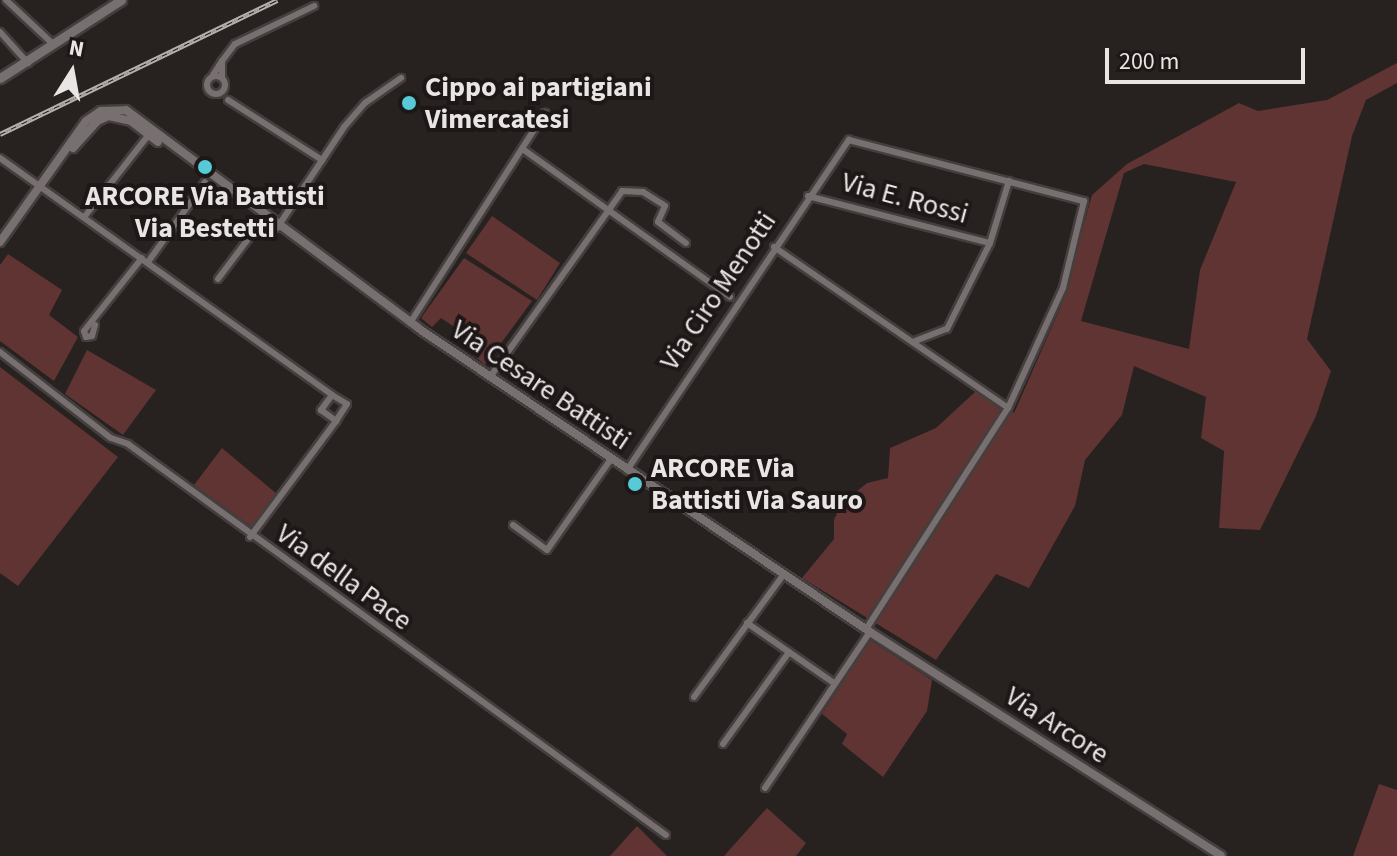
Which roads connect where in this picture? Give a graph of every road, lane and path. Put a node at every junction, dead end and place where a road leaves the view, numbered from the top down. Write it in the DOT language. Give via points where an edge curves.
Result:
graph roads {
  1 [pos="6,0"];
  2 [pos="121,0"];
  3 [pos="105,5"];
  4 [pos="314,6"];
  5 [pos="0,32"];
  6 [pos="54,46"];
  7 [pos="222,61"];
  8 [pos="28,63"];
  9 [pos="213,76"];
  10 [pos="222,77"];
  11 [pos="0,78"];
  12 [pos="401,78"];
  13 [pos="221,92"];
  14 [pos="545,113"];
  15 [pos="150,132"];
  16 [pos="524,150"];
  17 [pos="0,158"];
  18 [pos="322,160"];
  19 [pos="1009,181"];
  20 [pos="205,182"];
  21 [pos="42,186"];
  22 [pos="808,196"];
  23 [pos="606,209"];
  24 [pos="85,216"];
  25 [pos="264,218"];
  26 [pos="277,228"];
  27 [pos="0,242"];
  28 [pos="686,243"];
  29 [pos="990,243"];
  30 [pos="774,247"];
  31 [pos="145,260"];
  32 [pos="218,279"];
  33 [pos="730,297"];
  34 [pos="410,323"];
  35 [pos="95,325"];
  36 [pos="915,341"];
  37 [pos="0,352"];
  38 [pos="490,377"];
  39 [pos="332,395"];
  40 [pos="1008,408"];
  41 [pos="336,421"];
  42 [pos="611,459"];
  43 [pos="627,470"];
  44 [pos="513,525"];
  45 [pos="250,537"];
  46 [pos="784,574"];
  47 [pos="747,623"];
  48 [pos="868,630"];
  49 [pos="789,652"];
  50 [pos="834,683"];
  51 [pos="694,697"];
  52 [pos="723,744"];
  53 [pos="765,788"];
  54 [pos="666,835"];
  55 [pos="1221,856"];
  1 -- 6 [label="street"];
  2 -- 3 [label="main road"];
  3 -- 6 [label="main road"];
  4 -- 7 [label="street" via="235,44"];
  5 -- 8 [label="street"];
  6 -- 8 [label="main road"];
  7 -- 9 [label="street"];
  7 -- 10 [label="street"];
  8 -- 11 [label="main road"];
  9 -- 10 [label="street"];
  9 -- 13 [label="street" via="207,87"];
  10 -- 13 [label="street"];
  12 -- 18 [label="street" via="365,103"];
  13 -- 18 [label="street"];
  14 -- 16 [label="street"];
  15 -- 21 [label="street, Via Cesare Battisti" via="120,113 89,118"];
  15 -- 24 [label="street"];
  15 -- 25 [label="street, Via Cesare Battisti"];
  16 -- 23 [label="street"];
  16 -- 34 [label="street"];
  17 -- 21 [label="street"];
  18 -- 26 [label="street"];
  19 -- 22 [label="street, Via Ciro Menotti" via="849,140"];
  19 -- 29 [label="street"];
  19 -- 40 [label="street" via="1084,201 1063,288"];
  20 -- 31 [label="street"];
  21 -- 24 [label="street"];
  21 -- 27 [label="street"];
  22 -- 29 [label="street, Via E. Rossi"];
  22 -- 30 [label="street, Via Ciro Menotti"];
  23 -- 28 [label="street" via="622,191 643,192 665,206 658,222"];
  23 -- 33 [label="street"];
  23 -- 38 [label="street"];
  24 -- 31 [label="street"];
  25 -- 26 [label="street, Via Cesare Battisti"];
  25 -- 32 [label="street"];
  26 -- 34 [label="street, Via Cesare Battisti"];
  29 -- 36 [label="street" via="947,329"];
  30 -- 36 [label="street"];
  30 -- 43 [label="street, Via Ciro Menotti"];
  31 -- 35 [label="street"];
  31 -- 39 [label="street"];
  34 -- 38 [label="street, Via Cesare Battisti"];
  36 -- 40 [label="street"];
  37 -- 45 [label="street, Via della Pace"];
  38 -- 42 [label="street, Via Cesare Battisti"];
  39 -- 41 [label="street" via="321,410"];
  39 -- 41 [label="street" via="347,404"];
  40 -- 48 [label="street"];
  41 -- 45 [label="street"];
  42 -- 43 [label="street, Via Cesare Battisti"];
  42 -- 44 [label="street" via="547,550"];
  43 -- 46 [label="street, Via Cesare Battisti"];
  45 -- 54 [label="street, Via della Pace"];
  46 -- 47 [label="street"];
  46 -- 48 [label="street, Via Cesare Battisti"];
  47 -- 49 [label="street"];
  47 -- 51 [label="street"];
  48 -- 50 [label="street"];
  48 -- 55 [label="street, Via Arcore"];
  49 -- 50 [label="street"];
  49 -- 52 [label="street"];
  50 -- 53 [label="street"];
}
